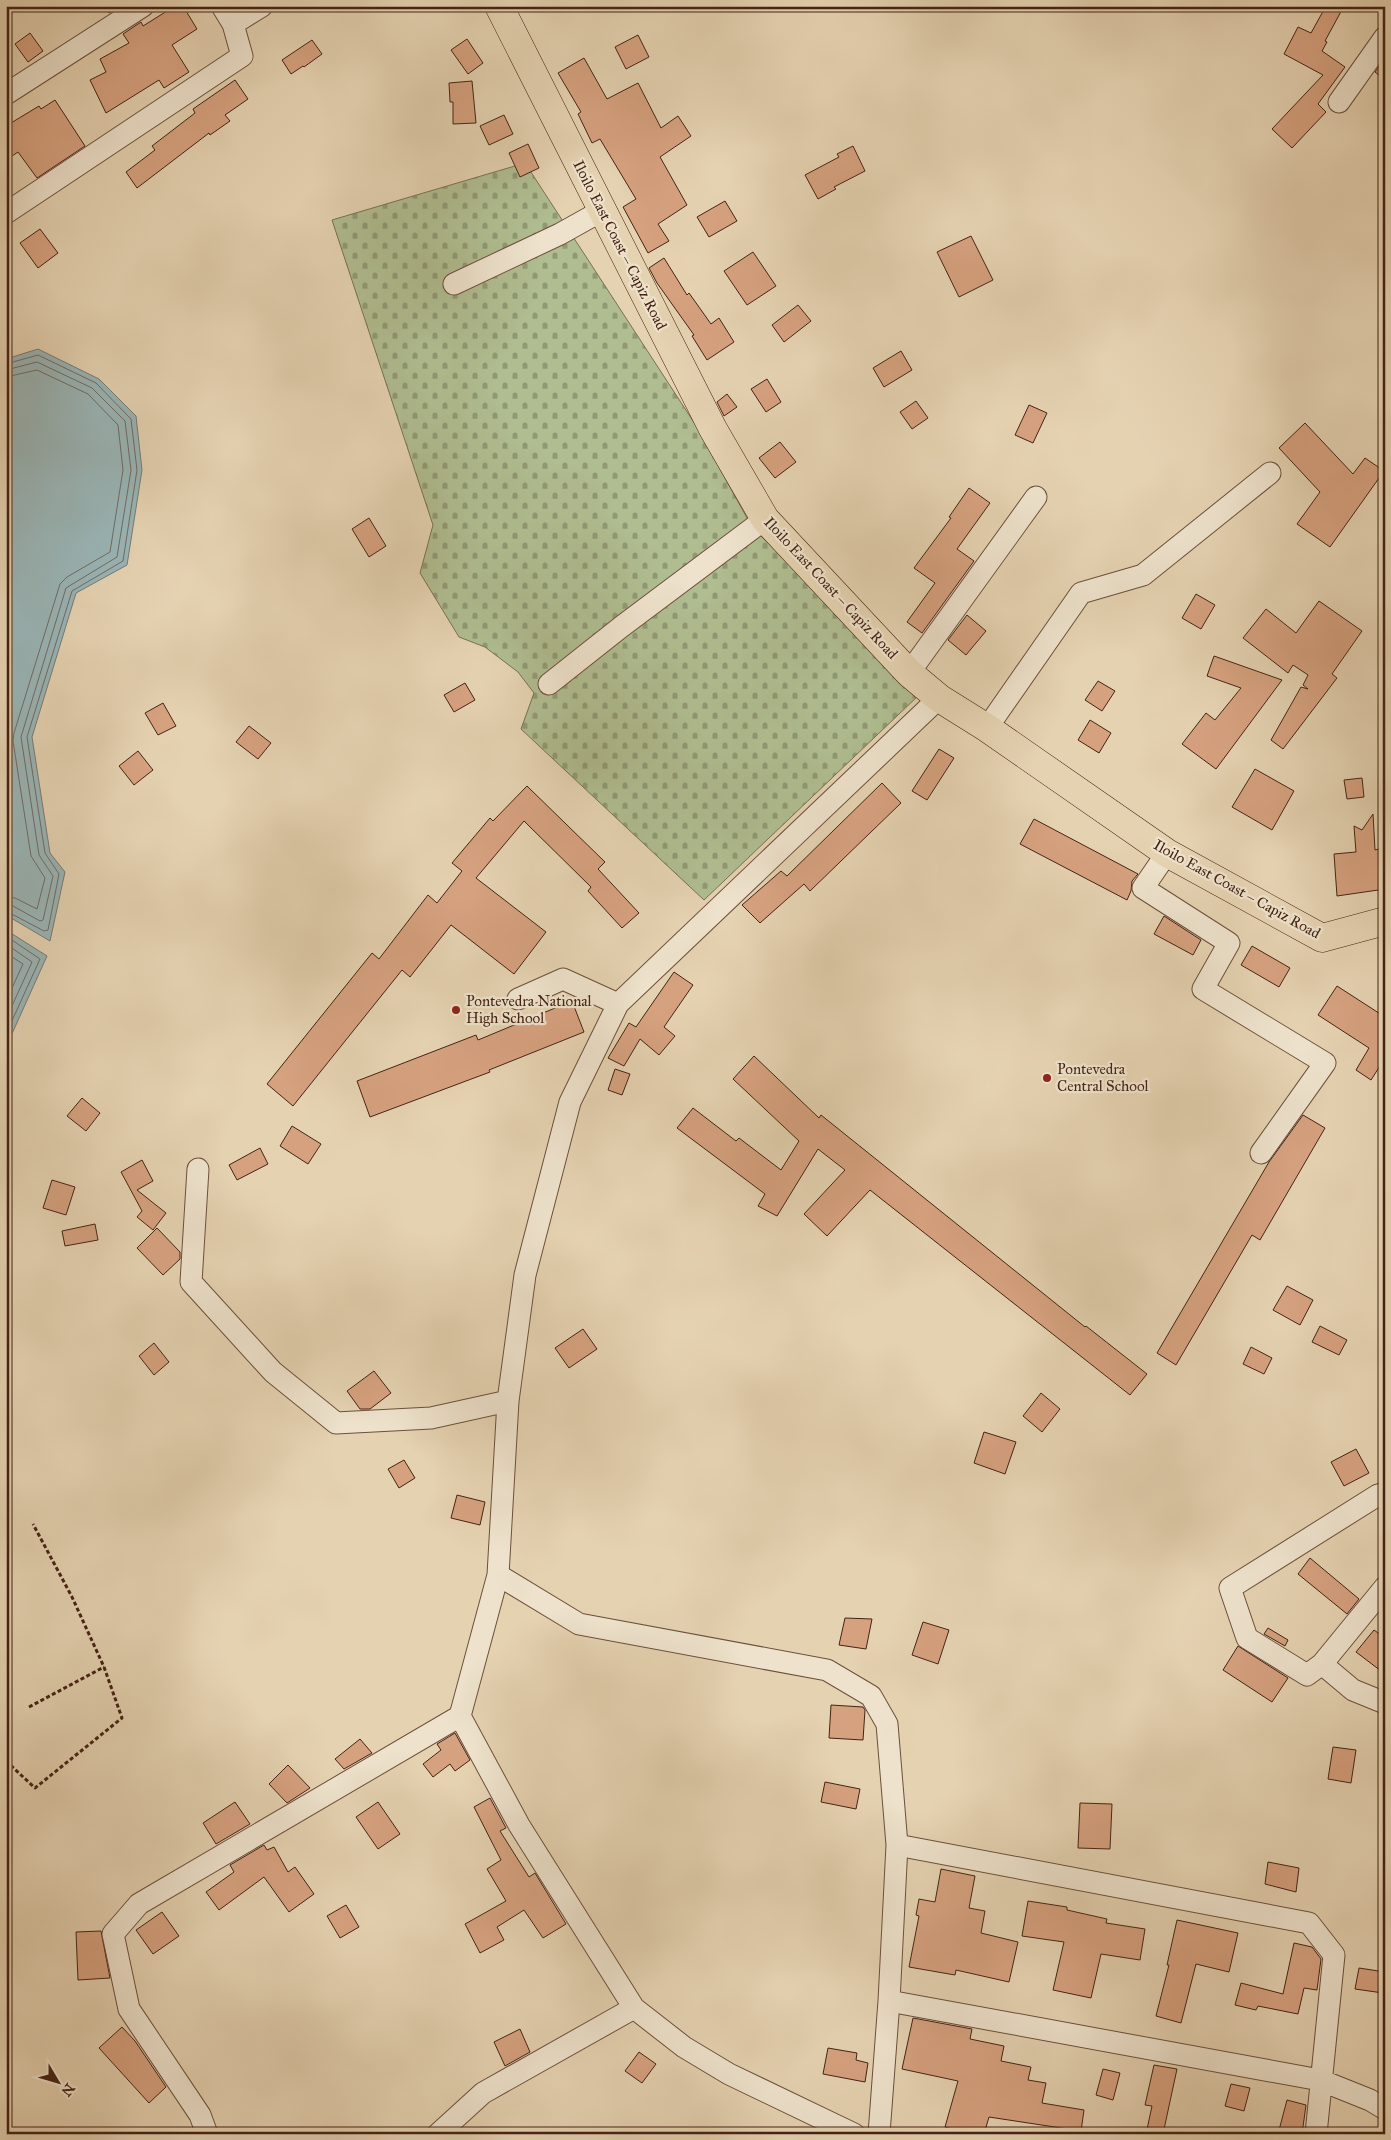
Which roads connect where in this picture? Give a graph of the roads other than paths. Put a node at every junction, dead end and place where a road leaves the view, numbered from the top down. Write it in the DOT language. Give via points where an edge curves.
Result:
graph roads {
  1 [pos="143,6"];
  2 [pos="262,6"];
  3 [pos="499,6"];
  4 [pos="228,15"];
  5 [pos="1385,37"];
  6 [pos="6,94"];
  7 [pos="1339,102"];
  8 [pos="602,210"];
  9 [pos="6,213"];
  10 [pos="454,284"];
  11 [pos="1270,474"];
  12 [pos="1036,497"];
  13 [pos="765,519"];
  14 [pos="909,673"];
  15 [pos="549,684"];
  16 [pos="939,698"];
  17 [pos="987,728"];
  18 [pos="1166,854"];
  19 [pos="1385,921"];
  20 [pos="518,999"];
  21 [pos="618,1004"];
  22 [pos="1261,1153"];
  23 [pos="198,1169"];
  24 [pos="508,1401"];
  25 [pos="1385,1493"];
  26 [pos="498,1575"];
  27 [pos="1385,1588"];
  28 [pos="1322,1664"];
  29 [pos="1385,1703"];
  30 [pos="460,1716"];
  31 [pos="897,1844"];
  32 [pos="889,2001"];
  33 [pos="634,2008"];
  34 [pos="1320,2080"];
  35 [pos="1385,2109"];
  36 [pos="207,2134"];
  37 [pos="438,2134"];
  38 [pos="854,2134"];
  39 [pos="879,2134"];
  40 [pos="1316,2134"];
  1 -- 6 [label="street"];
  2 -- 4 [label="street"];
  3 -- 8 [label="main road, Iloilo East Coast – Capiz Road"];
  4 -- 9 [label="street" via="242,56"];
  5 -- 7 [label="street"];
  8 -- 10 [label="street" via="560,234"];
  8 -- 13 [label="main road, Iloilo East Coast – Capiz Road" via="713,429"];
  11 -- 17 [label="street" via="1144,575 1081,593"];
  12 -- 14 [label="street"];
  13 -- 14 [label="main road, Iloilo East Coast – Capiz Road"];
  13 -- 15 [label="street"];
  14 -- 16 [label="main road, Iloilo East Coast – Capiz Road"];
  16 -- 17 [label="main road, Iloilo East Coast – Capiz Road"];
  16 -- 21 [label="street"];
  17 -- 18 [label="main road, Iloilo East Coast – Capiz Road"];
  18 -- 19 [label="main road, Iloilo East Coast – Capiz Road" via="1322,938"];
  18 -- 22 [label="street" via="1144,888 1229,943 1203,989 1325,1063"];
  20 -- 21 [label="street" via="563,979"];
  21 -- 24 [label="street" via="570,1102 525,1275"];
  23 -- 24 [label="street" via="191,1282 273,1372 336,1423 431,1418"];
  24 -- 26 [label="street"];
  25 -- 28 [label="street" via="1230,1588 1247,1638 1307,1675"];
  26 -- 30 [label="street"];
  26 -- 31 [label="street" via="579,1624 827,1670 871,1696 887,1724"];
  27 -- 28 [label="street"];
  28 -- 29 [label="street" via="1353,1690"];
  30 -- 33 [label="street" via="519,1824"];
  30 -- 36 [label="street" via="139,1904 113,1934 129,2009 200,2115"];
  31 -- 32 [label="street"];
  31 -- 34 [label="street" via="1309,1923 1334,1956"];
  32 -- 34 [label="street"];
  32 -- 39 [label="street"];
  33 -- 37 [label="street" via="484,2093"];
  33 -- 38 [label="street" via="684,2047 729,2074"];
  34 -- 35 [label="street"];
  34 -- 40 [label="street"];
}
